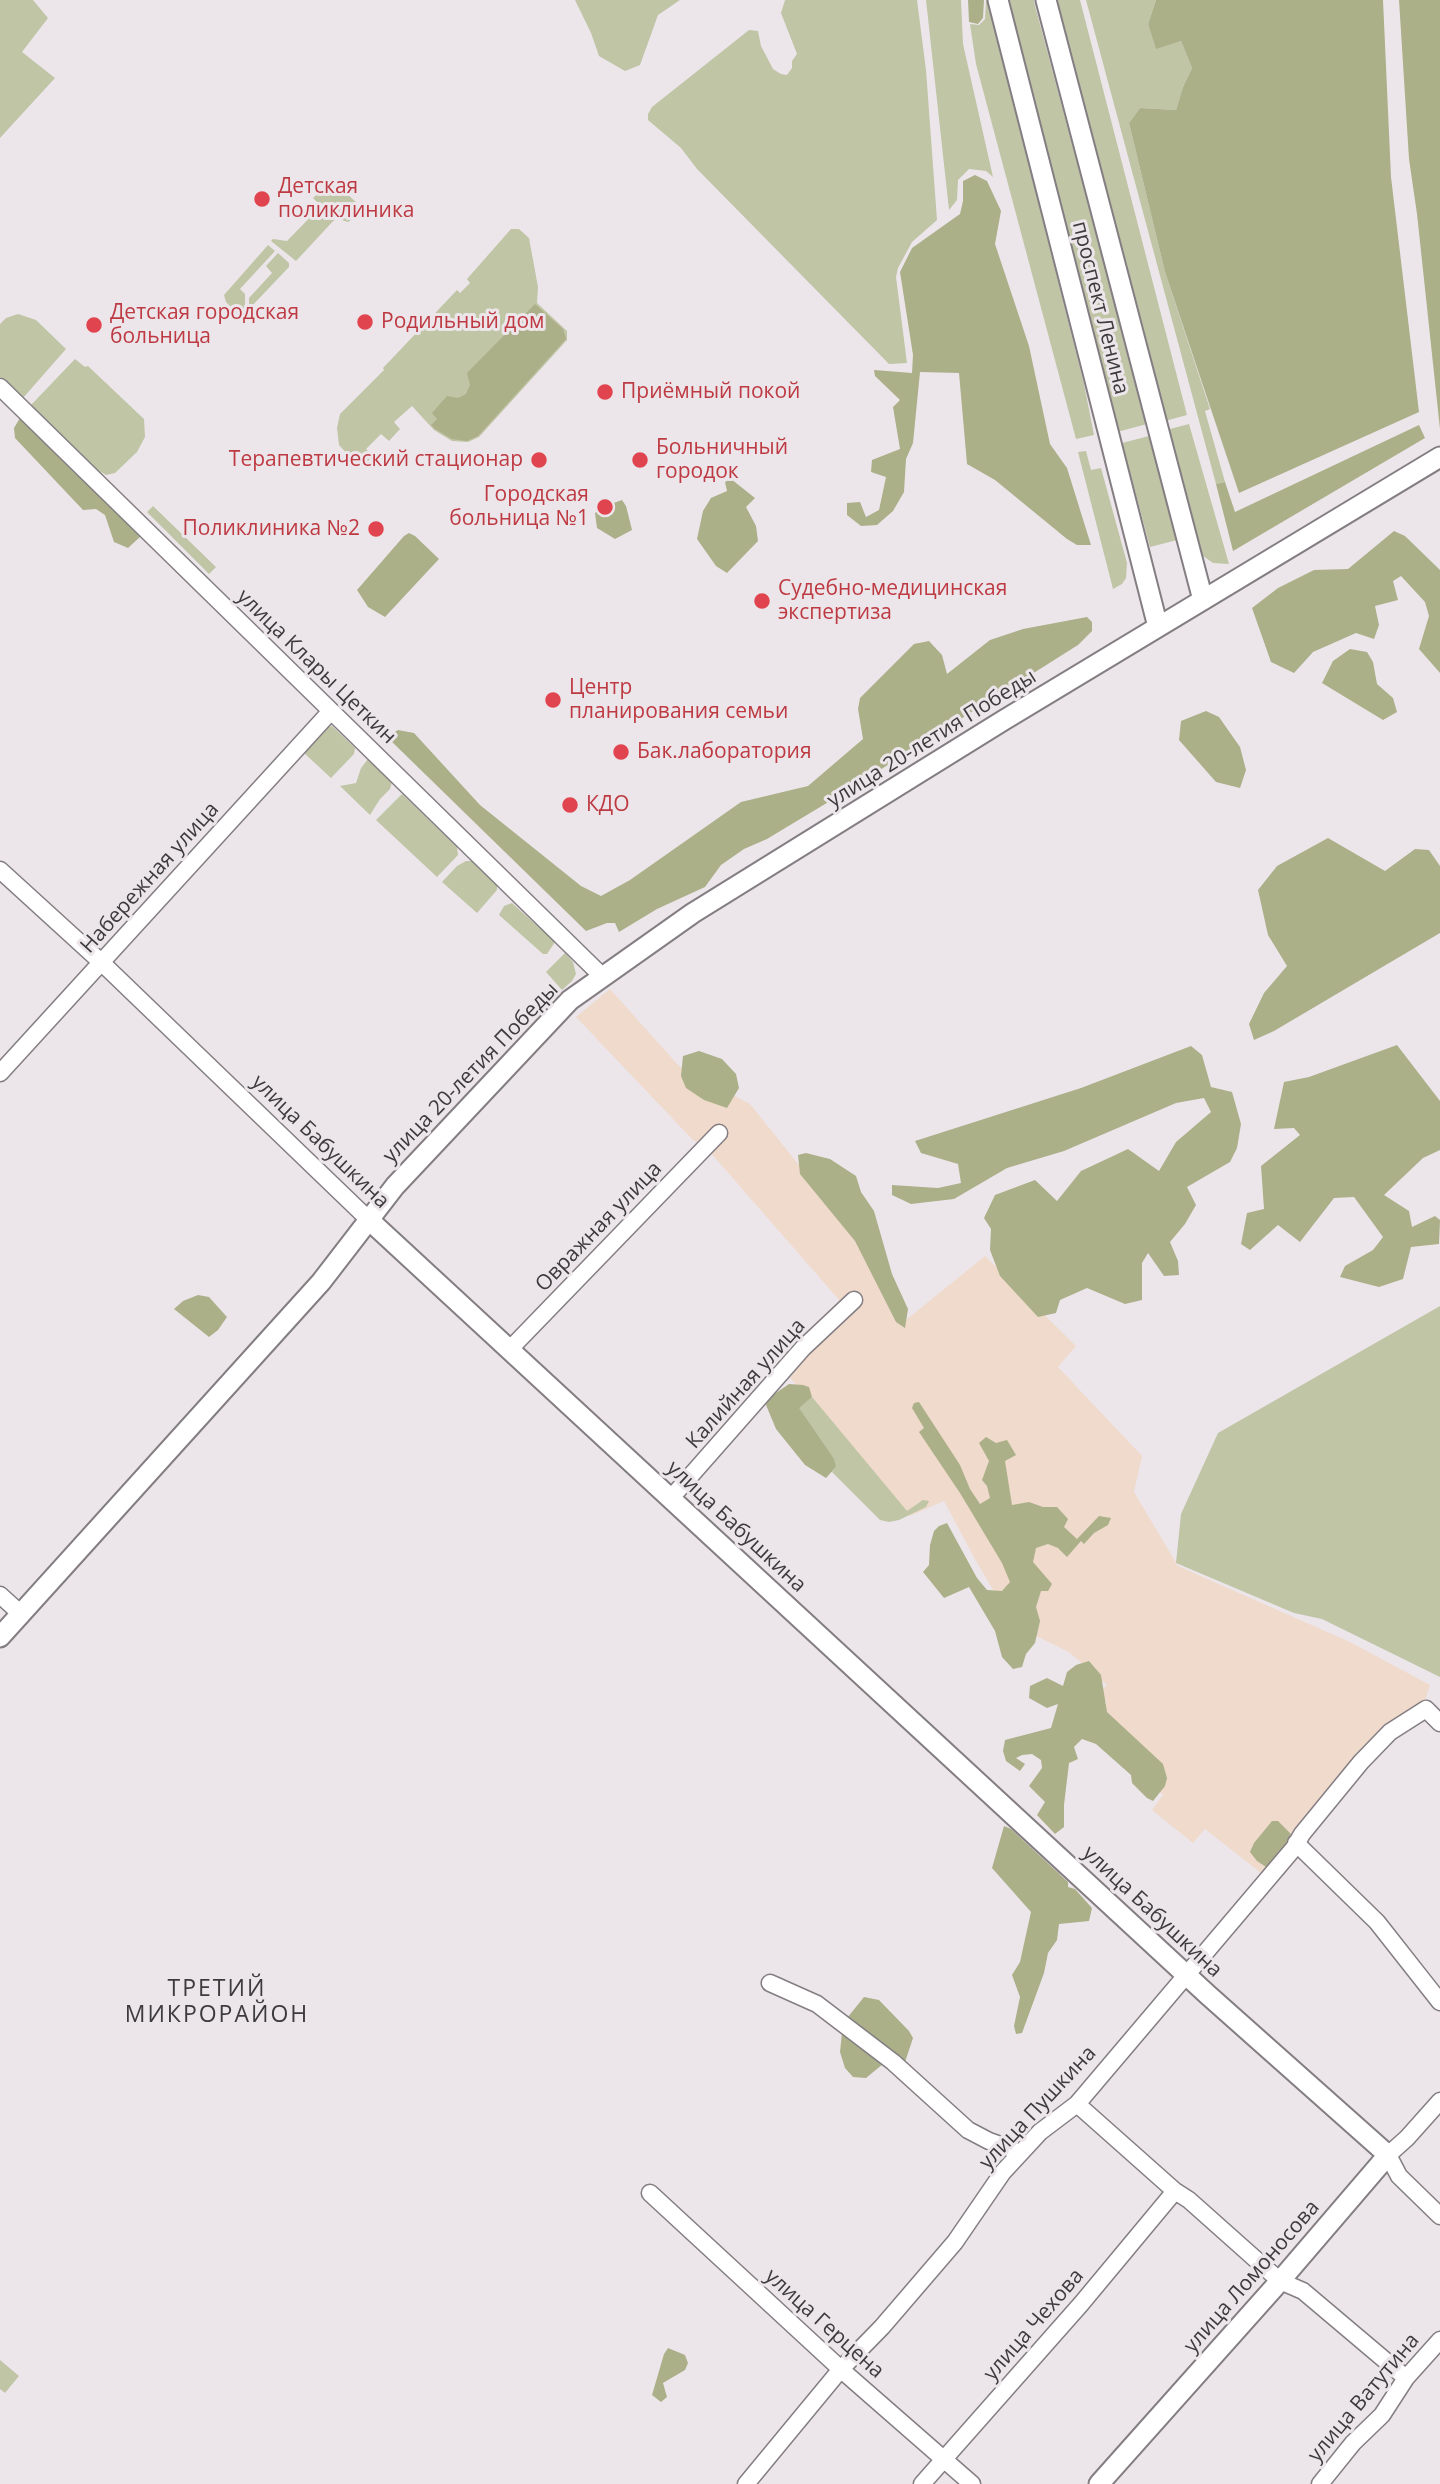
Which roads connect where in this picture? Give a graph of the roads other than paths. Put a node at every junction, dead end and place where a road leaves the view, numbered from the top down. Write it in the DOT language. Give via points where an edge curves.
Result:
graph roads {
  1 [pos="998,0"];
  2 [pos="1046,0"];
  3 [pos="0,387"];
  4 [pos="1440,457"];
  5 [pos="1203,600"];
  6 [pos="1158,627"];
  7 [pos="331,711"];
  8 [pos="0,870"];
  9 [pos="101,962"];
  10 [pos="603,977"];
  11 [pos="0,1073"];
  12 [pos="719,1133"];
  13 [pos="368,1219"];
  14 [pos="855,1300"];
  15 [pos="509,1350"];
  16 [pos="671,1498"];
  17 [pos="0,1595"];
  18 [pos="21,1614"];
  19 [pos="0,1637"];
  20 [pos="1440,1723"];
  21 [pos="1296,1843"];
  22 [pos="1185,1973"];
  23 [pos="770,1983"];
  24 [pos="1440,2002"];
  25 [pos="1440,2101"];
  26 [pos="1077,2104"];
  27 [pos="1012,2149"];
  28 [pos="1388,2155"];
  29 [pos="1175,2191"];
  30 [pos="650,2193"];
  31 [pos="1440,2216"];
  32 [pos="1280,2281"];
  33 [pos="1440,2340"];
  34 [pos="841,2369"];
  35 [pos="1406,2378"];
  36 [pos="943,2459"];
  37 [pos="746,2484"];
  38 [pos="922,2484"];
  39 [pos="972,2484"];
  40 [pos="1099,2484"];
  41 [pos="1320,2484"];
  1 -- 6 [label="street, проспект Ленина"];
  2 -- 5 [label="street, проспект Ленина"];
  3 -- 7 [label="street, улица Клары Цеткин"];
  4 -- 5 [label="street, улица 20-летия Победы"];
  5 -- 6 [label="street, улица 20-летия Победы"];
  6 -- 10 [label="street, улица 20-летия Победы" via="693,913"];
  7 -- 9 [label="street, Набережная улица"];
  7 -- 10 [label="street, улица Клары Цеткин"];
  8 -- 9 [label="street, улица Бабушкина"];
  9 -- 11 [label="street, Набережная улица"];
  9 -- 13 [label="street, улица Бабушкина"];
  10 -- 13 [label="street, улица 20-летия Победы" via="558,1011"];
  12 -- 15 [label="street, Овражная улица"];
  13 -- 15 [label="street, улица Бабушкина"];
  13 -- 18 [label="street, улица 20-летия Победы" via="321,1282"];
  14 -- 16 [label="street, Калийная улица" via="803,1348"];
  15 -- 16 [label="street, улица Бабушкина"];
  16 -- 22 [label="street, улица Бабушкина"];
  17 -- 18 [label="street"];
  18 -- 19 [label="street, улица 20-летия Победы"];
  20 -- 21 [label="street, улица Пушкина" via="1426,1709 1390,1732"];
  21 -- 22 [label="street, улица Пушкина"];
  21 -- 24 [label="street" via="1377,1922"];
  22 -- 26 [label="street, улица Пушкина"];
  22 -- 28 [label="street, улица Бабушкина"];
  23 -- 27 [label="street" via="817,2004 893,2062 968,2130"];
  25 -- 28 [label="street, улица Ломоносова"];
  26 -- 29 [label="street"];
  26 -- 34 [label="street, улица Пушкина" via="1040,2132 1003,2172 955,2242"];
  28 -- 31 [label="street, улица Бабушкина" via="1399,2176"];
  28 -- 32 [label="street, улица Ломоносова"];
  29 -- 32 [label="street"];
  29 -- 36 [label="street, улица Чехова"];
  30 -- 34 [label="street, улица Герцена"];
  32 -- 35 [label="street" via="1303,2291"];
  32 -- 40 [label="street, улица Ломоносова"];
  33 -- 35 [label="street, улица Ватутина"];
  34 -- 36 [label="street, улица Герцена"];
  34 -- 37 [label="street, улица Пушкина"];
  35 -- 41 [label="street, улица Ватутина" via="1382,2415"];
  36 -- 38 [label="street, улица Чехова"];
  36 -- 39 [label="street, улица Герцена"];
}
